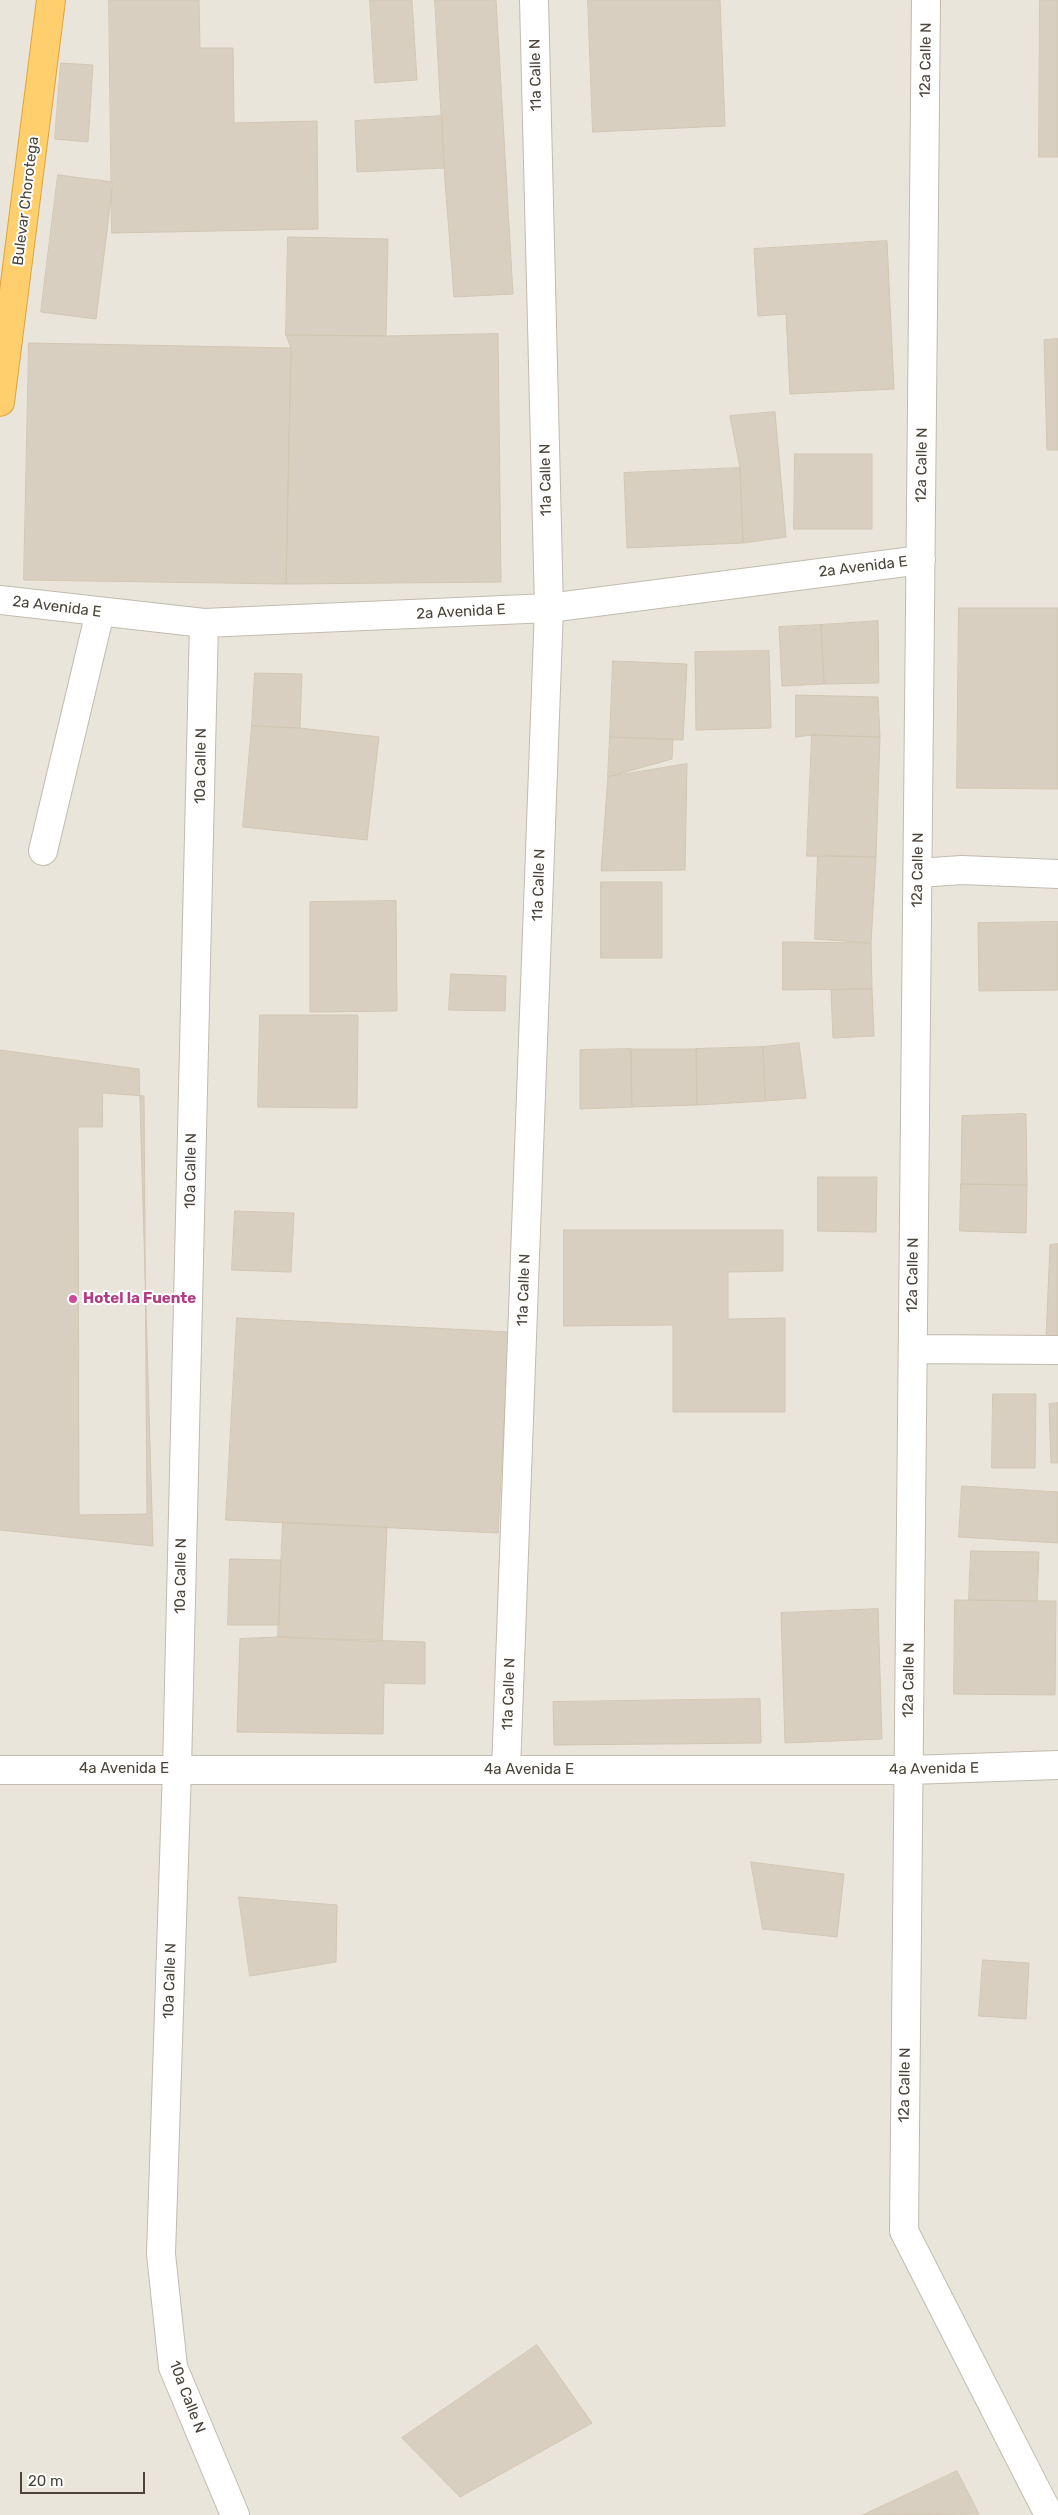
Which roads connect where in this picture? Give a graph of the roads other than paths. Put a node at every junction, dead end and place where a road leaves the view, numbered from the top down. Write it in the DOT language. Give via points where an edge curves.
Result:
graph roads {
  1 [pos="51,0"];
  2 [pos="534,0"];
  3 [pos="926,0"];
  4 [pos="4,335"];
  5 [pos="0,402"];
  6 [pos="921,560"];
  7 [pos="0,600"];
  8 [pos="549,608"];
  9 [pos="100,612"];
  10 [pos="204,623"];
  11 [pos="43,851"];
  12 [pos="918,873"];
  13 [pos="1058,874"];
  14 [pos="913,1348"];
  15 [pos="1058,1350"];
  16 [pos="1058,1765"];
  17 [pos="177,1769"];
  18 [pos="0,1770"];
  19 [pos="506,1770"];
  20 [pos="909,1770"];
  21 [pos="235,2515"];
  22 [pos="1049,2515"];
  1 -- 4 [label="highway, Bulevar Chorotega"];
  2 -- 8 [label="street, 11a Calle N"];
  3 -- 6 [label="street, 12a Calle N"];
  4 -- 5 [label="highway, Bulevar Chorotega"];
  6 -- 8 [label="street, 2a Avenida E"];
  6 -- 12 [label="street, 12a Calle N"];
  7 -- 9 [label="street, 2a Avenida E"];
  8 -- 10 [label="street, 2a Avenida E"];
  8 -- 19 [label="street, 11a Calle N"];
  9 -- 10 [label="street, 2a Avenida E"];
  9 -- 11 [label="street"];
  10 -- 17 [label="street, 10a Calle N"];
  12 -- 13 [label="street" via="962,870"];
  12 -- 14 [label="street, 12a Calle N"];
  14 -- 15 [label="street"];
  14 -- 20 [label="street, 12a Calle N"];
  16 -- 20 [label="street, 4a Avenida E"];
  17 -- 18 [label="street, 4a Avenida E"];
  17 -- 19 [label="street, 4a Avenida E"];
  17 -- 21 [label="street, 10a Calle N" via="161,2254 173,2367"];
  19 -- 20 [label="street, 4a Avenida E"];
  20 -- 22 [label="street, 12a Calle N" via="904,2231"];
}
